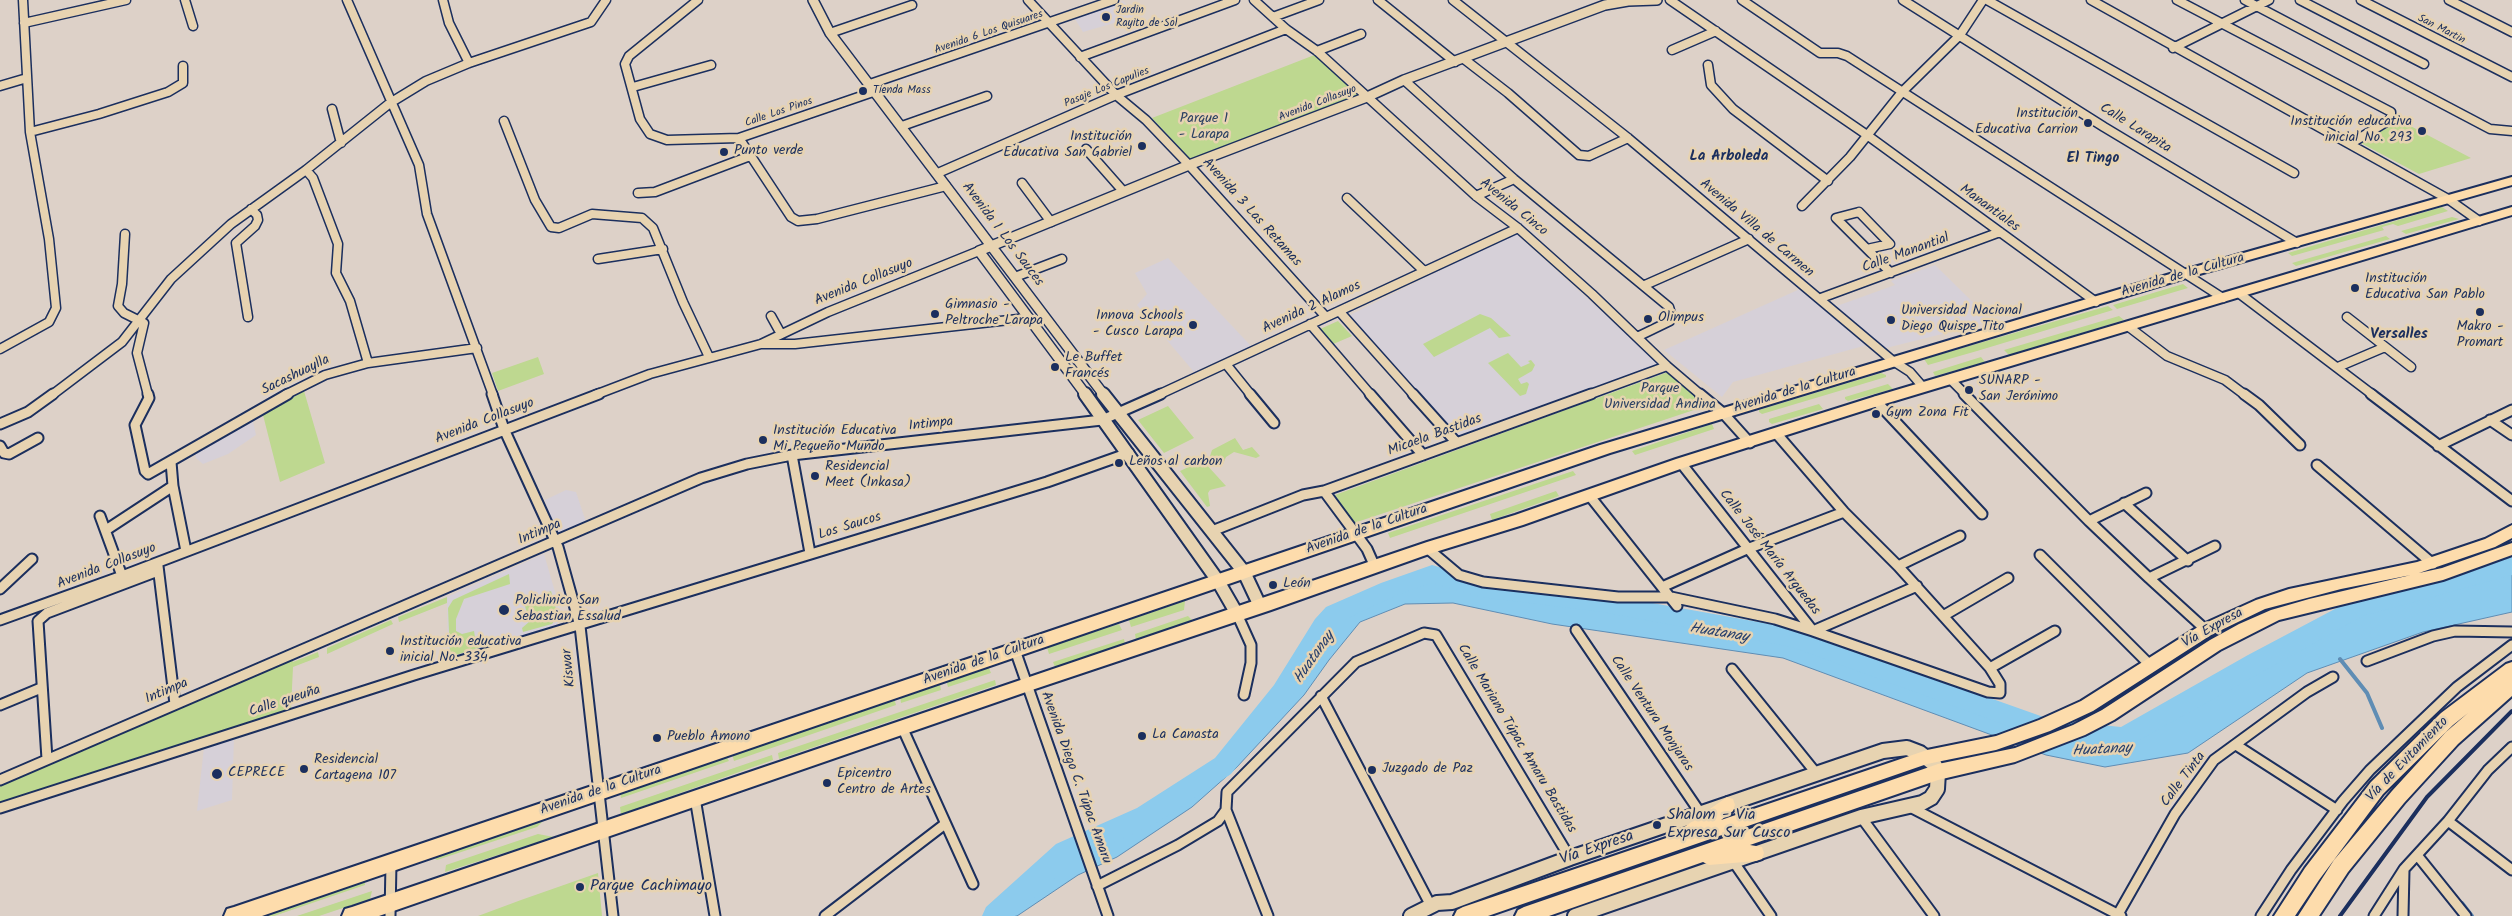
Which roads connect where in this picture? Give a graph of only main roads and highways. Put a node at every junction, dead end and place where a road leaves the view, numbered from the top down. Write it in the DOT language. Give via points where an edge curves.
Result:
graph roads {
  1 [pos="2512,181"];
  2 [pos="2512,212"];
  3 [pos="2512,532"];
  4 [pos="2512,549"];
  5 [pos="2512,669"];
  6 [pos="2512,685"];
  7 [pos="1927,757"];
  8 [pos="1938,772"];
  9 [pos="1727,804"];
  10 [pos="1676,843"];
  11 [pos="1756,853"];
  12 [pos="1689,859"];
  13 [pos="390,909"];
  14 [pos="1422,912"];
  15 [pos="1465,912"];
  16 [pos="1600,912"];
  17 [pos="234,916"];
  18 [pos="352,916"];
  19 [pos="1524,916"];
  20 [pos="1575,916"];
  21 [pos="2284,916"];
  22 [pos="2308,916"];
  1 -- 17 [label="highway, Avenida de la Cultura" via="2185,274 1605,449"];
  2 -- 13 [label="highway" via="1876,401 1681,463 604,828"];
  3 -- 7 [label="main road, Vía Expresa" via="2433,564 2289,595 2242,612 2206,630 2087,706 2044,726 1996,743"];
  4 -- 8 [label="main road, Vía Expresa" via="2443,574 2276,615 2215,645 2079,730 2015,755"];
  5 -- 21 [label="highway, Vía de Evitamiento" via="2447,719 2377,788"];
  6 -- 22 [label="highway, Vía de Evitamiento" via="2452,738 2398,797 2341,866"];
  7 -- 8 [label="main road"];
  7 -- 9 [label="main road, Vía Expresa" via="1907,748 1895,748"];
  7 -- 10 [label="main road, Vía Expresa"];
  8 -- 11 [label="main road" via="1937,789 1931,798 1910,807 1861,817"];
  8 -- 12 [label="main road, Vía Expresa"];
  9 -- 10 [label="main road"];
  9 -- 15 [label="main road, Vía Expresa" via="1570,858"];
  10 -- 15 [label="main road, Vía Expresa"];
  11 -- 12 [label="main road"];
  11 -- 16 [label="main road"];
  12 -- 19 [label="main road, Vía Expresa"];
  13 -- 18 [label="highway"];
  14 -- 15 [label="main road, Vía Expresa"];
  16 -- 20 [label="main road"];
}
